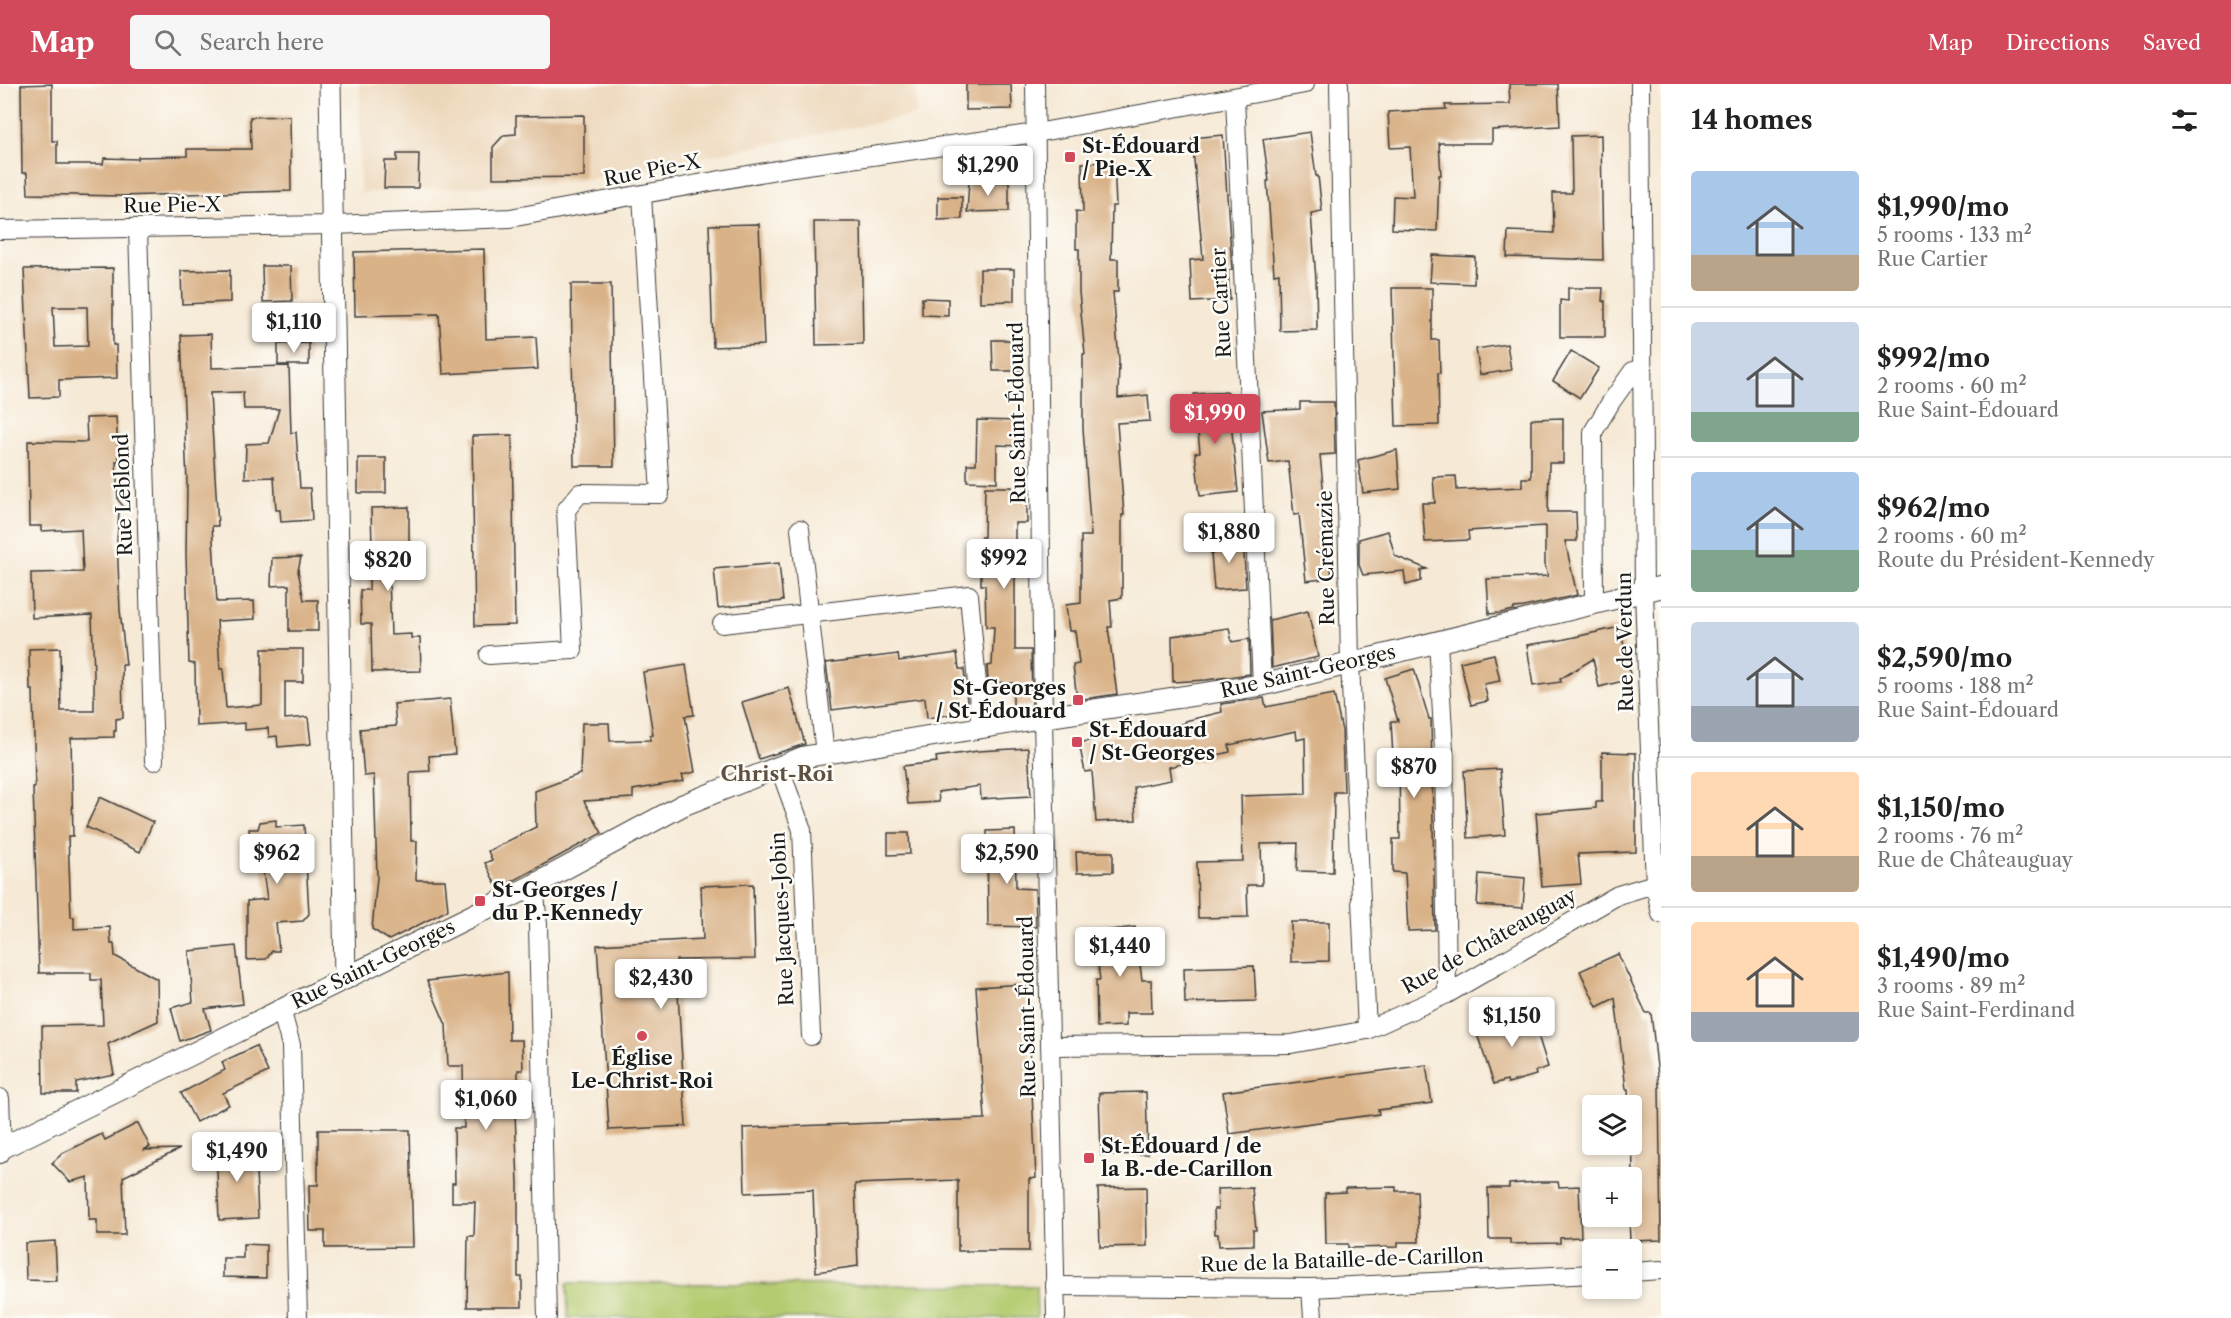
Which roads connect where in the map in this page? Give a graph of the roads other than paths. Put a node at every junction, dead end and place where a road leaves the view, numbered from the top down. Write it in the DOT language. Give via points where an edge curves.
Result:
graph roads {
  1 [pos="330,84"];
  2 [pos="1035,84"];
  3 [pos="1305,84"];
  4 [pos="1339,84"];
  5 [pos="1640,84"];
  6 [pos="1235,98"];
  7 [pos="1036,133"];
  8 [pos="642,195"];
  9 [pos="333,225"];
  10 [pos="138,228"];
  11 [pos="0,230"];
  12 [pos="1643,368"];
  13 [pos="800,529"];
  14 [pos="1653,590"];
  15 [pos="1594,604"];
  16 [pos="810,614"];
  17 [pos="722,624"];
  18 [pos="1438,641"];
  19 [pos="489,655"];
  20 [pos="1350,663"];
  21 [pos="1262,685"];
  22 [pos="1044,718"];
  23 [pos="981,728"];
  24 [pos="825,754"];
  25 [pos="153,761"];
  26 [pos="779,766"];
  27 [pos="1658,883"];
  28 [pos="534,885"];
  29 [pos="1661,915"];
  30 [pos="345,979"];
  31 [pos="1447,994"];
  32 [pos="281,1009"];
  33 [pos="1367,1030"];
  34 [pos="811,1036"];
  35 [pos="1051,1046"];
  36 [pos="0,1098"];
  37 [pos="1,1151"];
  38 [pos="1661,1270"];
  39 [pos="1642,1271"];
  40 [pos="1582,1275"];
  41 [pos="1055,1286"];
  42 [pos="1311,1288"];
  43 [pos="298,1318"];
  44 [pos="547,1318"];
  45 [pos="1056,1318"];
  46 [pos="1313,1318"];
  1 -- 9 [label="street"];
  2 -- 7 [label="street, Rue Saint-Édouard"];
  3 -- 6 [label="street, Rue Pie-X"];
  4 -- 20 [label="street, Rue Crémazie"];
  5 -- 12 [label="street, Rue de Verdun"];
  6 -- 7 [label="street, Rue Pie-X"];
  6 -- 21 [label="street, Rue Cartier"];
  7 -- 8 [label="street, Rue Pie-X" via="793,167"];
  7 -- 22 [label="street, Rue Saint-Édouard"];
  8 -- 9 [label="street, Rue Pie-X" via="510,218"];
  8 -- 19 [label="street" via="660,494 580,493 566,510 573,650"];
  9 -- 10 [label="street, Rue Pie-X"];
  9 -- 30 [label="street"];
  10 -- 11 [label="street, Rue Pie-X"];
  10 -- 25 [label="street, Rue Leblond"];
  12 -- 14 [label="street, Rue de Verdun"];
  12 -- 15 [label="street, Rue de Verdun" via="1633,371 1593,432"];
  13 -- 16 [label="street"];
  14 -- 15 [label="street, Rue Saint-Georges"];
  14 -- 27 [label="street, Rue de Verdun"];
  15 -- 18 [label="street, Rue Saint-Georges"];
  16 -- 17 [label="street"];
  16 -- 23 [label="street" via="969,595"];
  16 -- 24 [label="street"];
  18 -- 20 [label="street, Rue Saint-Georges"];
  18 -- 31 [label="street" via="1444,750"];
  20 -- 21 [label="street, Rue Saint-Georges"];
  20 -- 33 [label="street, Rue Crémazie"];
  21 -- 22 [label="street, Rue Saint-Georges"];
  22 -- 23 [label="street, Rue Saint-Georges"];
  22 -- 35 [label="street, Rue Saint-Édouard"];
  23 -- 24 [label="street, Rue Saint-Georges"];
  24 -- 26 [label="street, Rue Saint-Georges"];
  26 -- 28 [label="street, Rue Saint-Georges" via="683,805"];
  26 -- 34 [label="street, Rue Jacques-Jobin" via="802,830"];
  27 -- 29 [label="street, Rue de Verdun"];
  27 -- 31 [label="street, Rue de Châteauguay" via="1618,895"];
  28 -- 30 [label="street, Rue Saint-Georges"];
  28 -- 44 [label="street"];
  30 -- 32 [label="street, Rue Saint-Georges"];
  31 -- 33 [label="street, Rue de Châteauguay"];
  32 -- 37 [label="street, Rue Saint-Georges"];
  32 -- 43 [label="street" via="291,1045"];
  33 -- 35 [label="street, Rue de Châteauguay" via="1291,1044"];
  35 -- 41 [label="street, Rue Saint-Édouard"];
  36 -- 37 [label="street"];
  38 -- 39 [label="street"];
  40 -- 42 [label="street, Rue de la Bataille-de-Carillon"];
  41 -- 42 [label="street, Rue de la Bataille-de-Carillon"];
  41 -- 45 [label="street, Rue Saint-Édouard"];
  42 -- 46 [label="street"];
}
